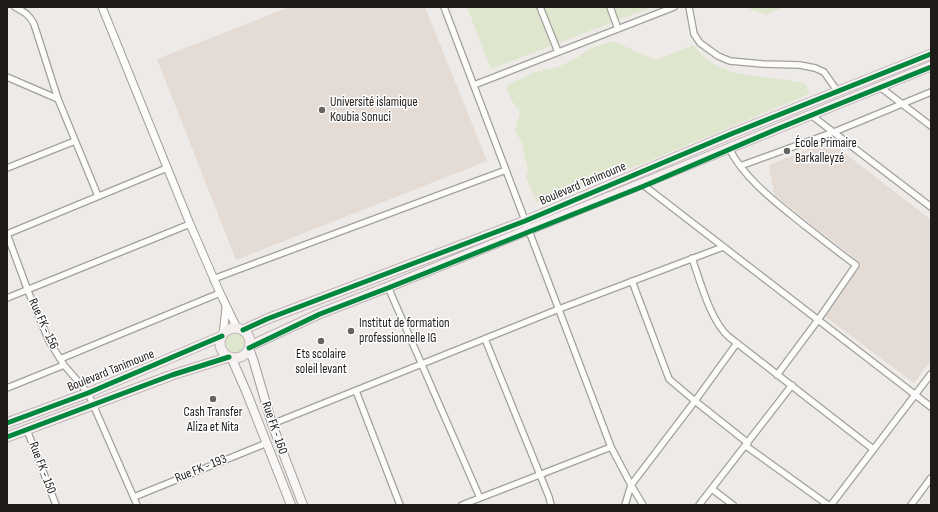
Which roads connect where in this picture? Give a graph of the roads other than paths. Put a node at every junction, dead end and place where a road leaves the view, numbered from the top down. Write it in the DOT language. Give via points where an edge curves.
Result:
graph roads {
  1 [pos="15,7"];
  2 [pos="102,7"];
  3 [pos="444,7"];
  4 [pos="540,7"];
  5 [pos="610,7"];
  6 [pos="674,7"];
  7 [pos="689,7"];
  8 [pos="618,29"];
  9 [pos="558,52"];
  10 [pos="931,54"];
  11 [pos="931,66"];
  12 [pos="7,77"];
  13 [pos="474,85"];
  14 [pos="880,87"];
  15 [pos="838,92"];
  16 [pos="931,92"];
  17 [pos="58,99"];
  18 [pos="902,104"];
  19 [pos="811,115"];
  20 [pos="931,126"];
  21 [pos="834,132"];
  22 [pos="75,141"];
  23 [pos="729,148"];
  24 [pos="740,166"];
  25 [pos="7,168"];
  26 [pos="167,168"];
  27 [pos="506,170"];
  28 [pos="642,184"];
  29 [pos="98,196"];
  30 [pos="931,208"];
  31 [pos="525,221"];
  32 [pos="190,224"];
  33 [pos="529,230"];
  34 [pos="7,234"];
  35 [pos="723,247"];
  36 [pos="692,258"];
  37 [pos="213,279"];
  38 [pos="632,281"];
  39 [pos="388,287"];
  40 [pos="28,291"];
  41 [pos="220,293"];
  42 [pos="7,298"];
  43 [pos="226,307"];
  44 [pos="559,309"];
  45 [pos="818,320"];
  46 [pos="240,329"];
  47 [pos="222,335"];
  48 [pos="485,339"];
  49 [pos="737,343"];
  50 [pos="249,348"];
  51 [pos="230,357"];
  52 [pos="60,359"];
  53 [pos="64,365"];
  54 [pos="422,365"];
  55 [pos="931,374"];
  56 [pos="777,375"];
  57 [pos="792,386"];
  58 [pos="7,388"];
  59 [pos="356,391"];
  60 [pos="88,393"];
  61 [pos="915,395"];
  62 [pos="695,402"];
  63 [pos="93,405"];
  64 [pos="931,407"];
  65 [pos="7,423"];
  66 [pos="272,424"];
  67 [pos="27,430"];
  68 [pos="7,438"];
  69 [pos="267,443"];
  70 [pos="747,444"];
  71 [pos="611,447"];
  72 [pos="873,449"];
  73 [pos="539,475"];
  74 [pos="931,478"];
  75 [pos="630,485"];
  76 [pos="712,489"];
  77 [pos="134,497"];
  78 [pos="480,498"];
  79 [pos="56,505"];
  80 [pos="137,505"];
  81 [pos="291,505"];
  82 [pos="303,505"];
  83 [pos="400,505"];
  84 [pos="462,505"];
  85 [pos="551,505"];
  86 [pos="626,505"];
  87 [pos="644,505"];
  88 [pos="699,505"];
  89 [pos="733,505"];
  90 [pos="830,505"];
  91 [pos="911,505"];
  1 -- 17 [label="street" via="27,13 34,24"];
  2 -- 26 [label="street"];
  3 -- 13 [label="street"];
  4 -- 9 [label="street"];
  5 -- 8 [label="street"];
  6 -- 8 [label="street"];
  7 -- 15 [label="street" via="694,34 700,43 718,56 730,61 816,68 824,72"];
  8 -- 9 [label="street"];
  9 -- 13 [label="street"];
  10 -- 15 [label="main road, Boulevard Tanimoune"];
  11 -- 14 [label="main road, Boulevard Tanimoune"];
  12 -- 17 [label="street"];
  13 -- 27 [label="street"];
  14 -- 18 [label="street"];
  14 -- 19 [label="main road, Boulevard Tanimoune"];
  15 -- 31 [label="main road, Boulevard Tanimoune"];
  16 -- 18 [label="street"];
  17 -- 22 [label="street"];
  18 -- 20 [label="street"];
  18 -- 21 [label="street"];
  19 -- 21 [label="street"];
  19 -- 23 [label="main road, Boulevard Tanimoune"];
  21 -- 24 [label="street"];
  21 -- 30 [label="street"];
  22 -- 25 [label="street"];
  22 -- 29 [label="street"];
  23 -- 24 [label="street"];
  23 -- 28 [label="main road, Boulevard Tanimoune"];
  24 -- 45 [label="street" via="781,207 856,265"];
  26 -- 29 [label="street"];
  26 -- 32 [label="street"];
  27 -- 31 [label="street"];
  27 -- 37 [label="street"];
  28 -- 33 [label="main road, Boulevard Tanimoune"];
  28 -- 35 [label="street"];
  29 -- 34 [label="street"];
  31 -- 33 [label="street"];
  31 -- 46 [label="main road, Boulevard Tanimoune"];
  32 -- 37 [label="street"];
  32 -- 40 [label="street"];
  33 -- 39 [label="main road, Boulevard Tanimoune"];
  33 -- 44 [label="street"];
  34 -- 40 [label="street, Rue FK - 156"];
  35 -- 36 [label="street"];
  35 -- 45 [label="street"];
  36 -- 38 [label="street"];
  36 -- 49 [label="street" via="721,330"];
  37 -- 41 [label="street"];
  38 -- 44 [label="street"];
  38 -- 62 [label="street" via="669,379"];
  39 -- 50 [label="main road, Boulevard Tanimoune" via="322,313"];
  39 -- 54 [label="street"];
  40 -- 42 [label="street"];
  40 -- 52 [label="street, Rue FK - 156" via="49,342"];
  41 -- 43 [label="street"];
  41 -- 52 [label="street"];
  43 -- 46 [label="street"];
  43 -- 47 [label="street"];
  44 -- 48 [label="street"];
  44 -- 71 [label="street"];
  45 -- 56 [label="street"];
  45 -- 61 [label="street"];
  46 -- 47 [label="main road" via="229,329"];
  46 -- 50 [label="main road" via="249,339"];
  47 -- 51 [label="main road" via="220,346"];
  47 -- 60 [label="main road, Boulevard Tanimoune"];
  48 -- 54 [label="street"];
  48 -- 73 [label="street"];
  49 -- 56 [label="street"];
  49 -- 62 [label="street"];
  50 -- 51 [label="main road" via="242,356"];
  50 -- 66 [label="main road, Rue FK - 160"];
  51 -- 63 [label="main road, Boulevard Tanimoune" via="172,375"];
  51 -- 69 [label="main road, Rue FK - 160"];
  52 -- 53 [label="street, Rue FK - 156"];
  53 -- 58 [label="street"];
  53 -- 60 [label="street, Rue FK - 156"];
  54 -- 59 [label="street"];
  54 -- 78 [label="street"];
  55 -- 61 [label="street"];
  56 -- 57 [label="street"];
  57 -- 70 [label="street"];
  57 -- 72 [label="street"];
  59 -- 66 [label="street"];
  59 -- 83 [label="street"];
  60 -- 63 [label="street, Rue FK - 156"];
  60 -- 65 [label="main road, Boulevard Tanimoune"];
  61 -- 64 [label="street"];
  61 -- 72 [label="street"];
  62 -- 70 [label="street"];
  62 -- 75 [label="street"];
  63 -- 67 [label="main road, Boulevard Tanimoune"];
  63 -- 77 [label="street, Rue FK - 156"];
  66 -- 82 [label="main road, Rue FK - 160"];
  67 -- 68 [label="main road, Boulevard Tanimoune"];
  67 -- 79 [label="street, Rue FK - 150"];
  69 -- 77 [label="street, Rue FK - 193"];
  69 -- 81 [label="main road, Rue FK - 160"];
  70 -- 76 [label="street"];
  70 -- 90 [label="street"];
  71 -- 73 [label="street"];
  71 -- 75 [label="street"];
  72 -- 90 [label="street"];
  73 -- 78 [label="street"];
  73 -- 85 [label="street"];
  74 -- 91 [label="street"];
  75 -- 86 [label="street"];
  75 -- 87 [label="street"];
  76 -- 88 [label="street"];
  76 -- 89 [label="street"];
  77 -- 80 [label="street, Rue FK - 156"];
  78 -- 84 [label="street"];
}
